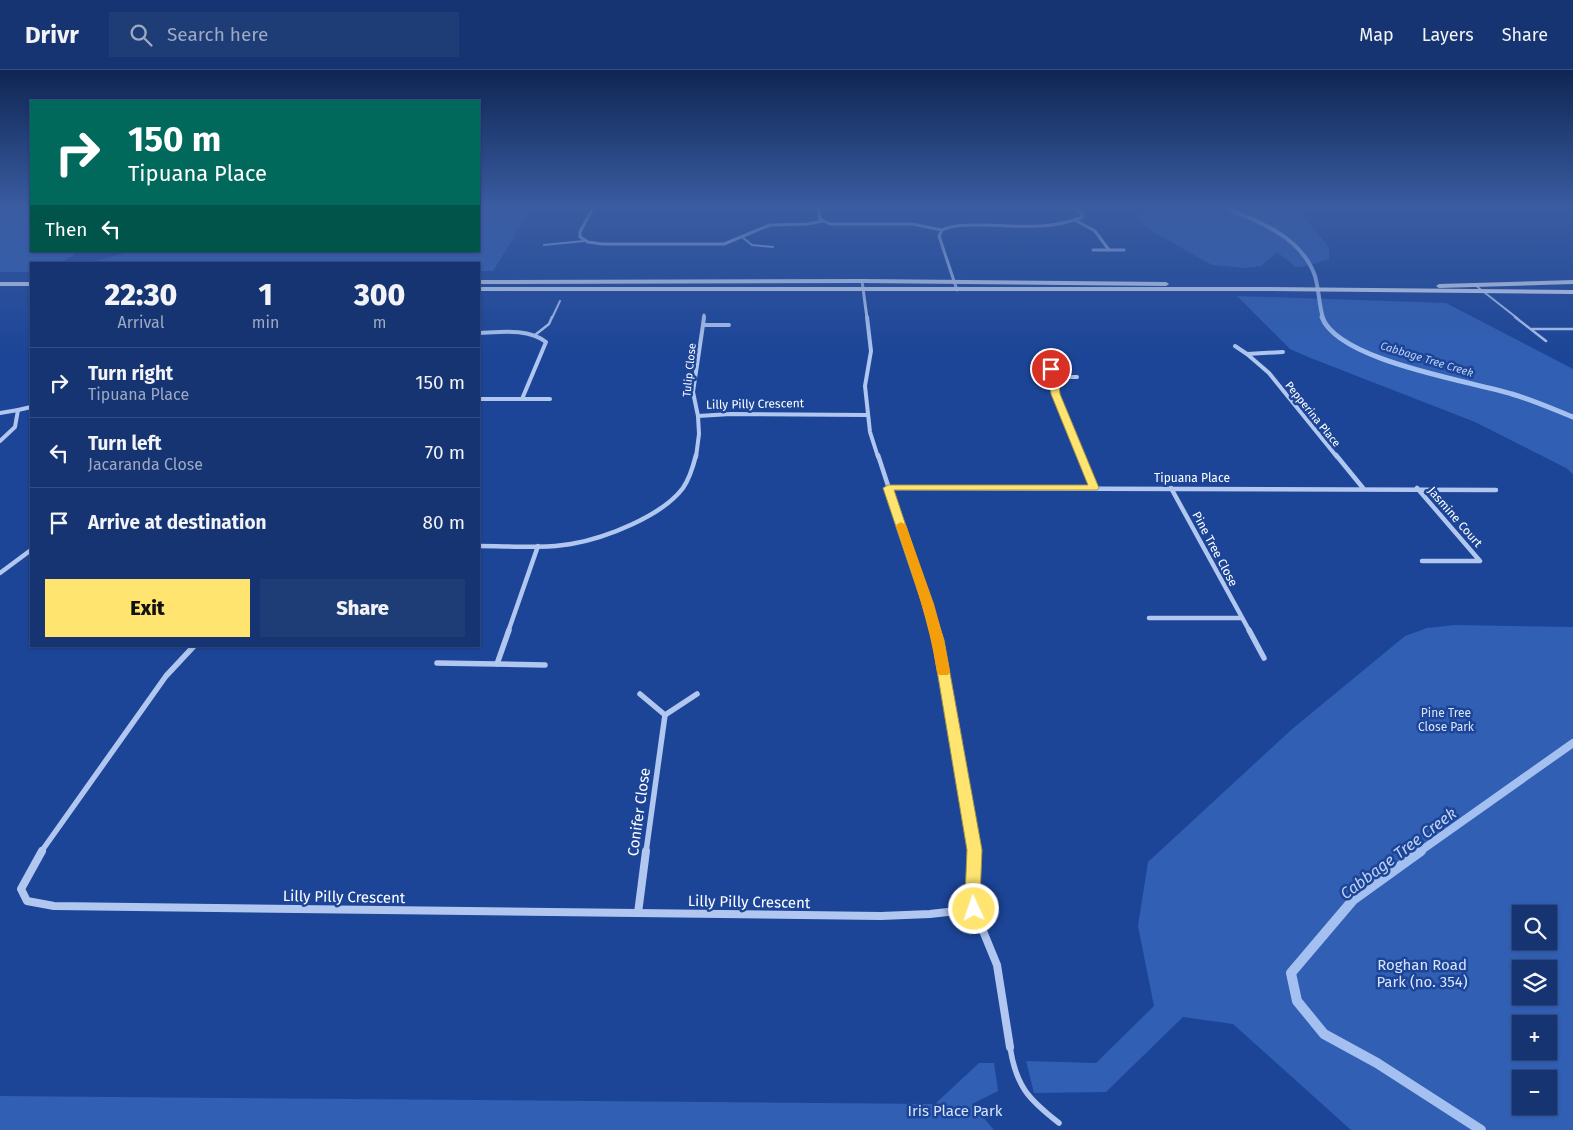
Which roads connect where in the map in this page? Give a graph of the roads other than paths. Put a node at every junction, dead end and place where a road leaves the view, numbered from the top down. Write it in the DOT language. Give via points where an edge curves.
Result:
graph roads {
  1 [pos="946,257"];
  2 [pos="862,281"];
  3 [pos="954,281"];
  4 [pos="480,282"];
  5 [pos="1573,282"];
  6 [pos="0,284"];
  7 [pos="30,284"];
  8 [pos="1473,284"];
  9 [pos="480,289"];
  10 [pos="863,289"];
  11 [pos="1270,289"];
  12 [pos="957,290"];
  13 [pos="1383,290"];
  14 [pos="1484,292"];
  15 [pos="1573,292"];
  16 [pos="560,302"];
  17 [pos="704,315"];
  18 [pos="703,325"];
  19 [pos="729,325"];
  20 [pos="1532,329"];
  21 [pos="1573,330"];
  22 [pos="480,333"];
  23 [pos="535,335"];
  24 [pos="1546,341"];
  25 [pos="1235,346"];
  26 [pos="1283,352"];
  27 [pos="1247,354"];
  28 [pos="1049,366"];
  29 [pos="1054,377"];
  30 [pos="1077,377"];
  31 [pos="480,399"];
  32 [pos="522,399"];
  33 [pos="550,399"];
  34 [pos="30,407"];
  35 [pos="18,410"];
  36 [pos="0,413"];
  37 [pos="867,415"];
  38 [pos="698,416"];
  39 [pos="0,441"];
  40 [pos="888,488"];
  41 [pos="1094,488"];
  42 [pos="1172,488"];
  43 [pos="1363,488"];
  44 [pos="1417,488"];
  45 [pos="1496,490"];
  46 [pos="480,546"];
  47 [pos="538,546"];
  48 [pos="30,551"];
  49 [pos="1422,561"];
  50 [pos="0,574"];
  51 [pos="1150,618"];
  52 [pos="1242,618"];
  53 [pos="193,647"];
  54 [pos="1264,658"];
  55 [pos="437,663"];
  56 [pos="497,664"];
  57 [pos="545,665"];
  58 [pos="640,694"];
  59 [pos="697,694"];
  60 [pos="665,714"];
  61 [pos="974,909"];
  62 [pos="638,913"];
  63 [pos="1010,1046"];
  64 [pos="1059,1123"];
  1 -- 3 [label="street"];
  2 -- 3 [label="main road"];
  2 -- 4 [label="main road"];
  2 -- 10 [label="street"];
  3 -- 11 [label="main road" via="1193,284"];
  3 -- 12 [label="street"];
  5 -- 8 [label="main road"];
  6 -- 7 [label="main road"];
  8 -- 13 [label="main road"];
  8 -- 14 [label="lane"];
  9 -- 10 [label="main road"];
  10 -- 12 [label="main road"];
  10 -- 37 [label="street" via="871,351 865,386"];
  11 -- 12 [label="main road"];
  11 -- 13 [label="main road"];
  13 -- 14 [label="main road"];
  14 -- 15 [label="main road"];
  14 -- 20 [label="lane"];
  16 -- 23 [label="lane" via="549,324"];
  17 -- 18 [label="street, Tulip Close"];
  18 -- 19 [label="street"];
  18 -- 38 [label="street, Tulip Close" via="693,392"];
  20 -- 21 [label="lane"];
  20 -- 24 [label="lane"];
  22 -- 23 [label="street"];
  23 -- 32 [label="street" via="544,339 546,345"];
  25 -- 27 [label="street, Pepperina Place"];
  26 -- 27 [label="street"];
  27 -- 43 [label="street, Pepperina Place" via="1269,373"];
  28 -- 29 [label="street"];
  29 -- 30 [label="street"];
  29 -- 41 [label="street" via="1056,394"];
  31 -- 32 [label="street"];
  32 -- 33 [label="street"];
  34 -- 35 [label="street"];
  35 -- 36 [label="street"];
  35 -- 39 [label="street" via="16,426"];
  37 -- 38 [label="street, Lilly Pilly Crescent"];
  37 -- 40 [label="street"];
  38 -- 47 [label="street, Lilly Pilly Crescent" via="694,462 680,492 647,515 600,538"];
  40 -- 41 [label="street, Tipuana Place"];
  40 -- 61 [label="street" via="938,640 975,850"];
  41 -- 42 [label="street, Tipuana Place"];
  42 -- 43 [label="street, Tipuana Place"];
  42 -- 52 [label="street, Pine Tree Close"];
  43 -- 44 [label="street, Tipuana Place"];
  44 -- 45 [label="street, Tipuana Place"];
  44 -- 49 [label="street, Jasmine Court" via="1480,561"];
  46 -- 47 [label="street, Lilly Pilly Crescent"];
  47 -- 56 [label="street"];
  48 -- 50 [label="street"];
  51 -- 52 [label="street"];
  52 -- 54 [label="street, Pine Tree Close"];
  53 -- 62 [label="street, Lilly Pilly Crescent" via="166,676 36,858 21,889 27,901 54,906"];
  55 -- 56 [label="street"];
  56 -- 57 [label="street"];
  58 -- 60 [label="street"];
  59 -- 60 [label="street"];
  60 -- 62 [label="street, Conifer Close"];
  61 -- 62 [label="street, Lilly Pilly Crescent" via="881,916"];
  61 -- 63 [label="street" via="997,965"];
  63 -- 64 [label="lane" via="1016,1077 1025,1095"];
}
